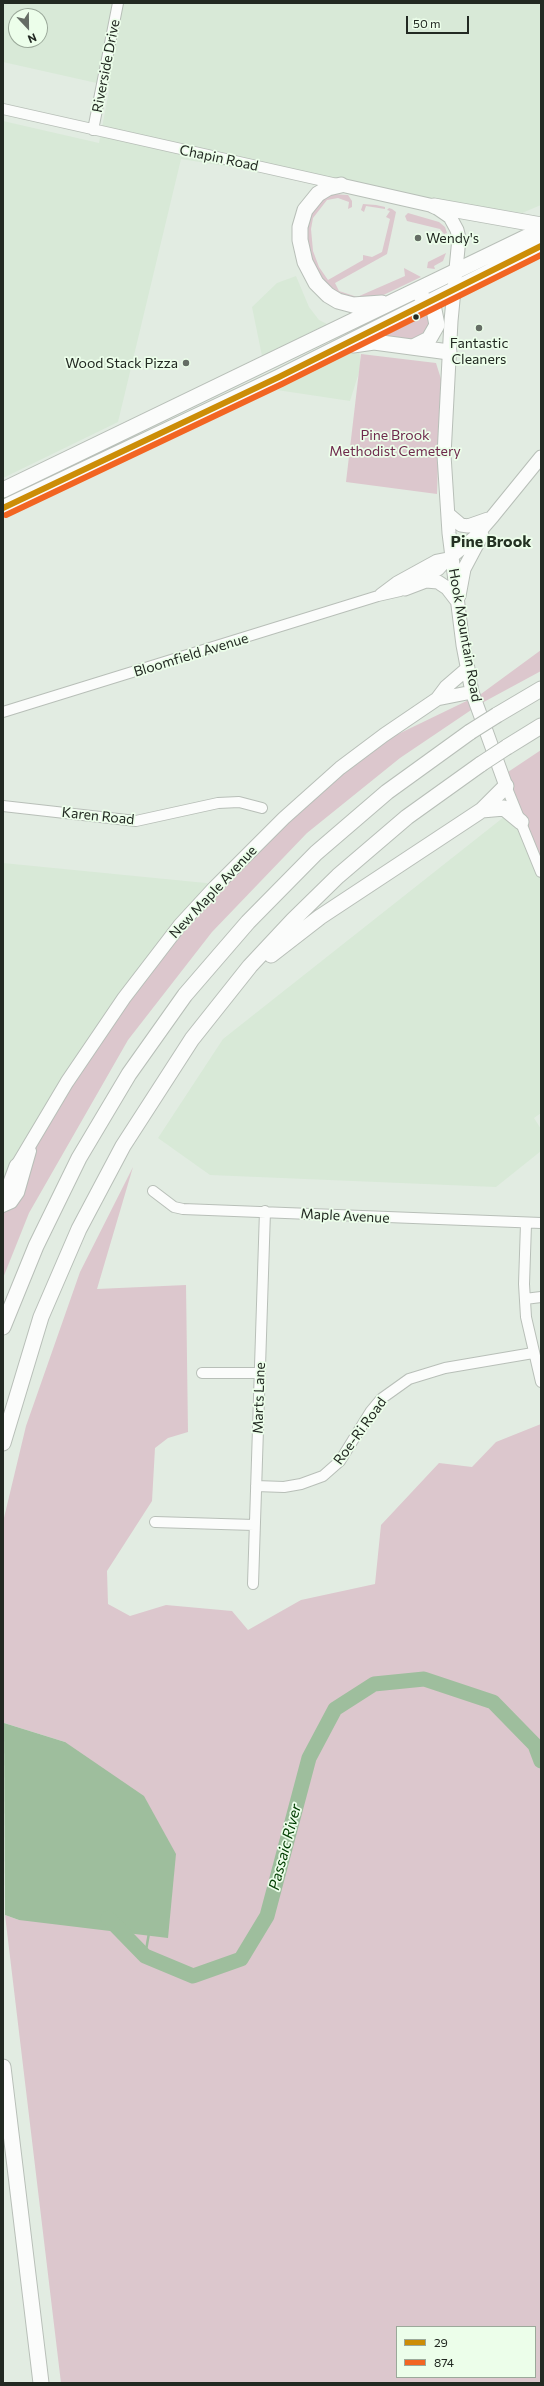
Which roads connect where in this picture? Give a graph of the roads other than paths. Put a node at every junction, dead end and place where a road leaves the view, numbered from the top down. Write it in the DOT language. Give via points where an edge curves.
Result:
graph roads {
  1 [pos="118,3"];
  2 [pos="3,109"];
  3 [pos="93,130"];
  4 [pos="341,185"];
  5 [pos="434,206"];
  6 [pos="541,225"];
  7 [pos="541,230"];
  8 [pos="541,246"];
  9 [pos="456,270"];
  10 [pos="454,288"];
  11 [pos="414,291"];
  12 [pos="389,302"];
  13 [pos="428,302"];
  14 [pos="413,347"];
  15 [pos="332,351"];
  16 [pos="449,352"];
  17 [pos="541,457"];
  18 [pos="3,490"];
  19 [pos="3,508"];
  20 [pos="448,514"];
  21 [pos="494,516"];
  22 [pos="451,557"];
  23 [pos="405,589"];
  24 [pos="378,596"];
  25 [pos="458,602"];
  26 [pos="468,668"];
  27 [pos="541,689"];
  28 [pos="472,692"];
  29 [pos="437,699"];
  30 [pos="3,712"];
  31 [pos="541,726"];
  32 [pos="506,786"];
  33 [pos="3,806"];
  34 [pos="262,808"];
  35 [pos="482,810"];
  36 [pos="521,822"];
  37 [pos="541,872"];
  38 [pos="210,1015"];
  39 [pos="39,1132"];
  40 [pos="17,1166"];
  41 [pos="3,1182"];
  42 [pos="153,1191"];
  43 [pos="3,1205"];
  44 [pos="265,1211"];
  45 [pos="541,1223"];
  46 [pos="526,1224"];
  47 [pos="541,1297"];
  48 [pos="525,1299"];
  49 [pos="3,1327"];
  50 [pos="533,1353"];
  51 [pos="202,1372"];
  52 [pos="260,1373"];
  53 [pos="541,1382"];
  54 [pos="3,1442"];
  55 [pos="256,1486"];
  56 [pos="156,1522"];
  57 [pos="254,1525"];
  58 [pos="253,1584"];
  59 [pos="3,2067"];
  60 [pos="41,2383"];
  1 -- 3 [label="street, Riverside Drive"];
  2 -- 3 [label="street, Chapin Road"];
  3 -- 4 [label="street, Chapin Road"];
  4 -- 5 [label="main road, Chapin Road"];
  4 -- 12 [label="highway" via="323,191 304,210 300,240 305,262 320,287 338,301 354,304"];
  5 -- 6 [label="highway"];
  5 -- 9 [label="main road, Hook Mountain Road" via="450,217 457,230 459,238"];
  7 -- 9 [label="highway"];
  8 -- 10 [label="highway"];
  9 -- 10 [label="main road, Hook Mountain Road"];
  9 -- 11 [label="highway"];
  10 -- 13 [label="highway"];
  10 -- 16 [label="main road, Hook Mountain Road"];
  11 -- 12 [label="highway"];
  11 -- 13 [label="highway"];
  12 -- 18 [label="highway"];
  13 -- 14 [label="highway" via="437,319 436,330 429,339"];
  13 -- 15 [label="highway"];
  14 -- 15 [label="highway" via="374,342"];
  14 -- 16 [label="highway"];
  15 -- 19 [label="highway"];
  16 -- 20 [label="main road, Hook Mountain Road" via="444,456"];
  17 -- 21 [label="main road, Bloomfield Avenue"];
  20 -- 21 [label="main road" via="461,525 468,526"];
  20 -- 22 [label="main road, Hook Mountain Road"];
  21 -- 22 [label="main road, Bloomfield Avenue" via="474,538"];
  21 -- 25 [label="main road" via="470,554 464,569"];
  22 -- 23 [label="street, Bloomfield Avenue" via="439,570"];
  22 -- 24 [label="street, Bloomfield Avenue" via="436,560 396,582"];
  22 -- 25 [label="main road, Hook Mountain Road"];
  23 -- 24 [label="street, Bloomfield Avenue"];
  23 -- 25 [label="main road" via="426,581 438,582 447,588"];
  24 -- 30 [label="street, Bloomfield Avenue"];
  25 -- 26 [label="main road, Hook Mountain Road"];
  26 -- 28 [label="main road, Hook Mountain Road"];
  26 -- 29 [label="main road, New Maple Avenue" via="446,687"];
  27 -- 49 [label="highway, bridge" via="470,732 387,792 316,852 248,922 185,995 129,1074 79,1158 36,1246"];
  28 -- 29 [label="main road, New Maple Avenue"];
  28 -- 32 [label="main road, Hook Mountain Road"];
  29 -- 39 [label="main road, New Maple Avenue" via="340,768 280,822 180,925 124,998 67,1082"];
  31 -- 38 [label="highway, bridge" via="481,764 407,817 338,876 271,943"];
  32 -- 35 [label="highway"];
  32 -- 36 [label="street, Hook Mountain Road"];
  33 -- 34 [label="street, Karen Road" via="136,821 218,803 239,802"];
  35 -- 36 [label="highway" via="504,808"];
  35 -- 38 [label="highway" via="304,928"];
  36 -- 37 [label="street, Hook Mountain Road"];
  38 -- 54 [label="highway" via="138,1119 79,1229 41,1317"];
  39 -- 40 [label="main road, New Maple Avenue"];
  39 -- 43 [label="street, New Maple Avenue" via="28,1159 19,1193 12,1203"];
  40 -- 41 [label="street"];
  40 -- 43 [label="highway"];
  42 -- 44 [label="street, Maple Avenue" via="179,1208"];
  44 -- 46 [label="street, Maple Avenue"];
  44 -- 52 [label="street, Marts Lane"];
  45 -- 46 [label="street, Maple Avenue"];
  46 -- 48 [label="street"];
  47 -- 48 [label="street"];
  48 -- 50 [label="street"];
  50 -- 53 [label="street"];
  50 -- 55 [label="street, Roe-Ri Road" via="445,1368 409,1379 381,1399 340,1461 323,1476 301,1484"];
  51 -- 52 [label="street"];
  52 -- 55 [label="street, Marts Lane"];
  55 -- 57 [label="street, Marts Lane"];
  56 -- 57 [label="street"];
  57 -- 58 [label="street, Marts Lane"];
  59 -- 60 [label="highway"];
}
